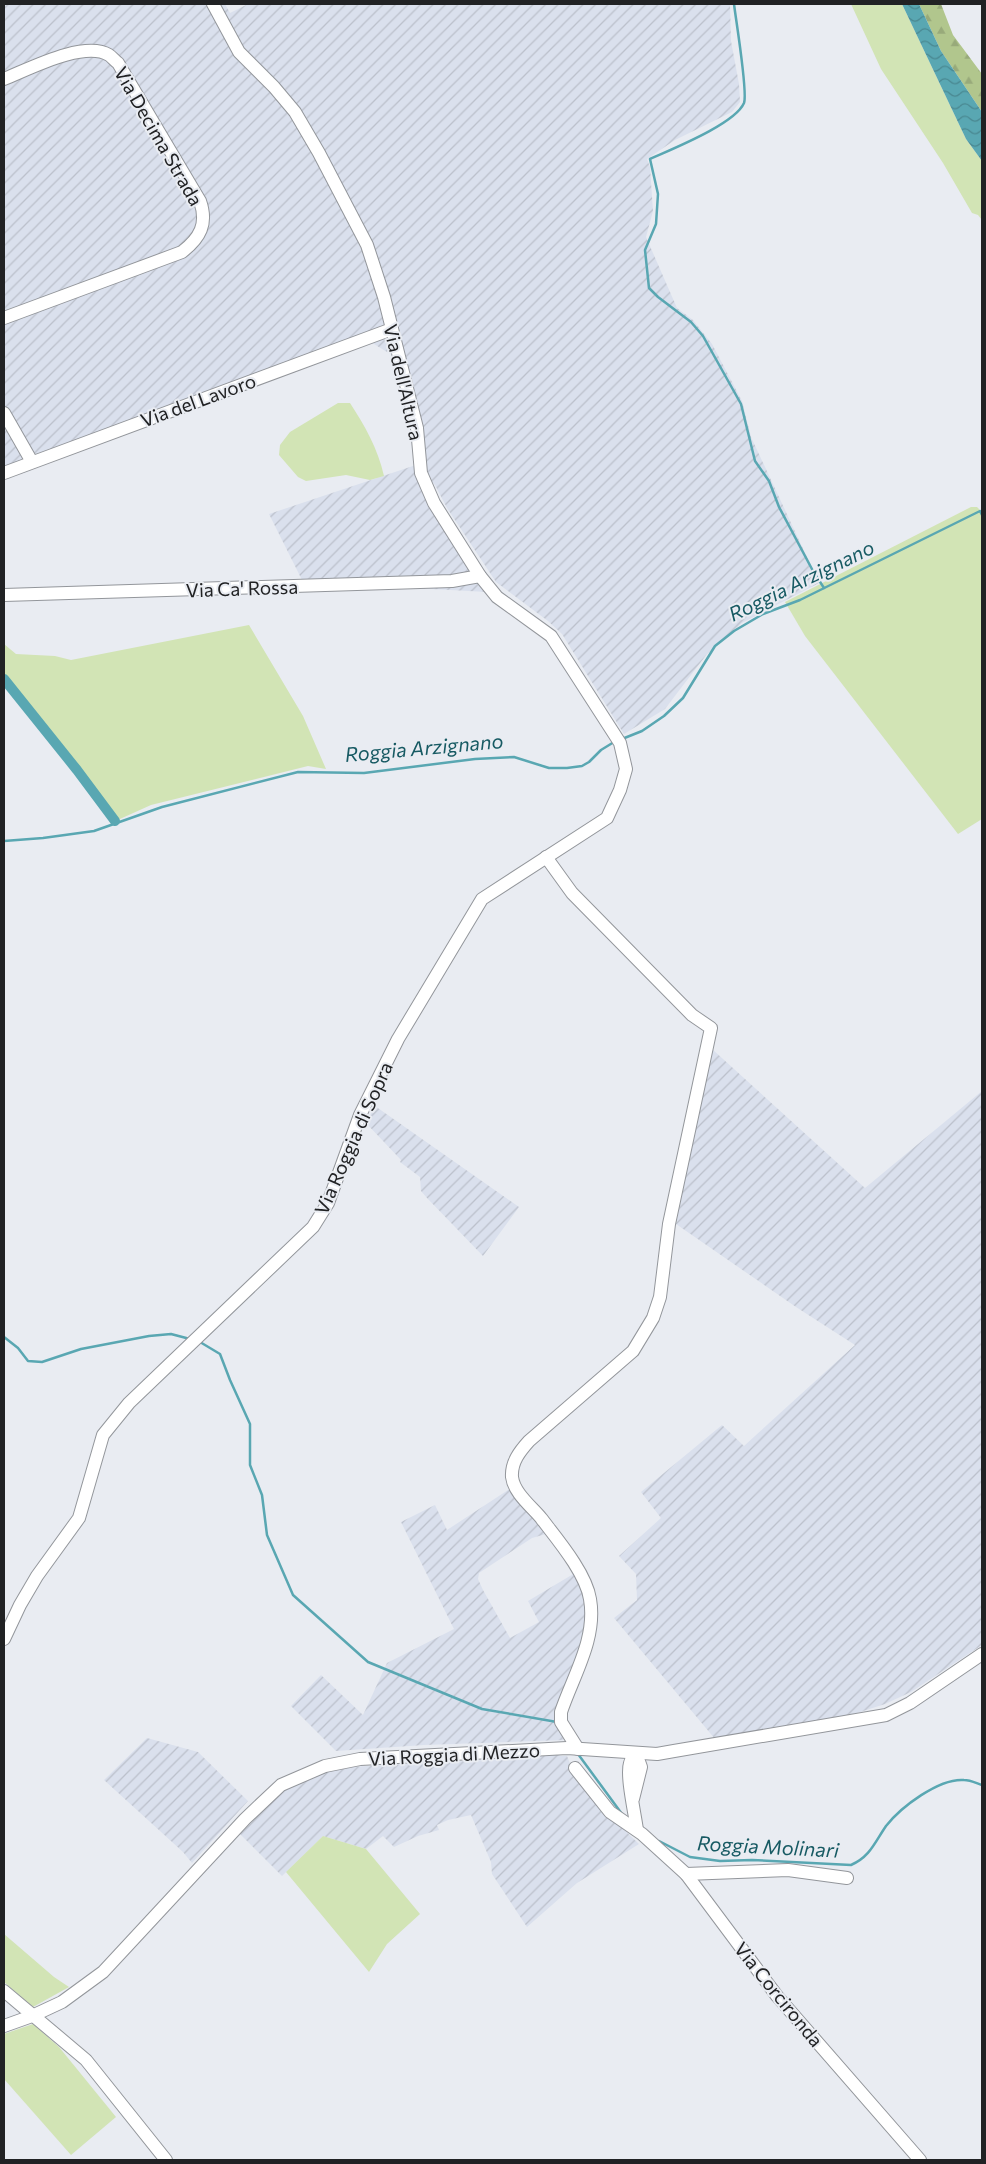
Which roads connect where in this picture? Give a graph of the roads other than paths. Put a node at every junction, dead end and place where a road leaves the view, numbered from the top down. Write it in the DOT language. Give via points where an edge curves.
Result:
graph roads {
  1 [pos="213,4"];
  2 [pos="4,79"];
  3 [pos="4,318"];
  4 [pos="392,329"];
  5 [pos="4,413"];
  6 [pos="32,462"];
  7 [pos="4,473"];
  8 [pos="480,576"];
  9 [pos="4,595"];
  10 [pos="626,769"];
  11 [pos="546,857"];
  12 [pos="4,1639"];
  13 [pos="982,1654"];
  14 [pos="578,1749"];
  15 [pos="674,1751"];
  16 [pos="636,1753"];
  17 [pos="575,1768"];
  18 [pos="633,1799"];
  19 [pos="637,1830"];
  20 [pos="686,1874"];
  21 [pos="847,1878"];
  22 [pos="4,1992"];
  23 [pos="32,2016"];
  24 [pos="4,2026"];
  25 [pos="166,2160"];
  26 [pos="920,2160"];
  1 -- 4 [label="street, Via dell'Altura" via="239,52 281,94 320,154 367,245"];
  2 -- 3 [label="street, Via Decima Strada" via="74,52 89,50 108,54 118,63 200,201 204,214 195,242 182,252"];
  4 -- 6 [label="street, Via del Lavoro"];
  4 -- 8 [label="street, Via dell'Altura" via="417,428 421,473 434,503"];
  5 -- 6 [label="street"];
  6 -- 7 [label="street, Via del Lavoro"];
  8 -- 9 [label="street, Via Ca' Rossa" via="452,581"];
  8 -- 10 [label="street, Via dell'Altura" via="497,597 551,636 620,743"];
  10 -- 11 [label="street, Via Roggia di Sopra" via="607,818"];
  11 -- 12 [label="street, Via Roggia di Sopra" via="482,899 394,1048 360,1115 328,1203 313,1227 129,1403 103,1435 79,1518 37,1576"];
  11 -- 14 [label="street" via="572,894 692,1015 711,1028 669,1224 660,1297 653,1318 634,1351 529,1440 517,1455 512,1470 517,1490 572,1560 590,1597 592,1611 588,1642 561,1712 562,1722"];
  13 -- 15 [label="street, Via Roggia di Mezzo" via="910,1703 886,1715"];
  14 -- 16 [label="street, Via Roggia di Mezzo"];
  14 -- 18 [label="street" via="617,1759 623,1766"];
  14 -- 23 [label="street, Via Roggia di Mezzo" via="360,1759 325,1766 281,1784 103,1972 62,2002"];
  15 -- 16 [label="street, Via Roggia di Mezzo"];
  15 -- 18 [label="street" via="648,1768"];
  16 -- 18 [label="street" via="641,1767"];
  17 -- 19 [label="street, Via Corcironda" via="610,1812"];
  18 -- 19 [label="street"];
  19 -- 20 [label="street, Via Corcironda"];
  20 -- 21 [label="street" via="788,1870"];
  20 -- 26 [label="street, Via Corcironda" via="777,1996"];
  22 -- 23 [label="street"];
  23 -- 24 [label="street, Via Roggia di Mezzo"];
  23 -- 25 [label="street" via="86,2060"];
}
